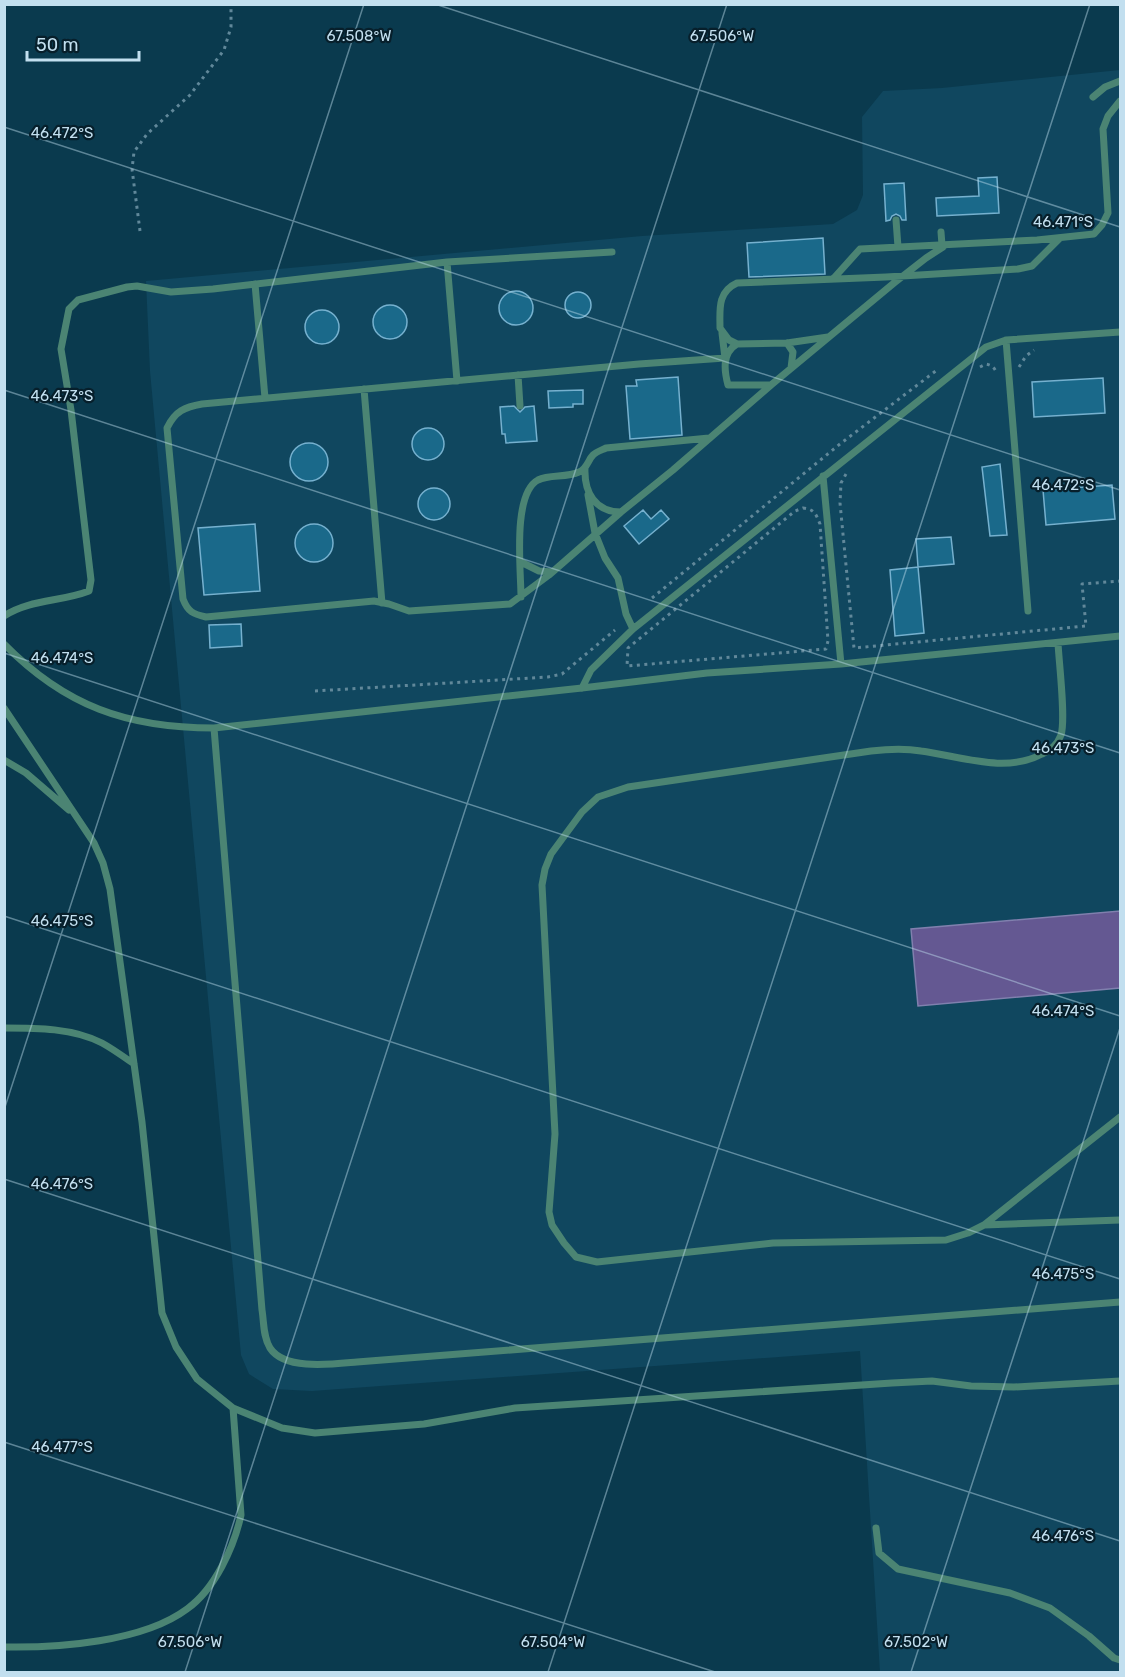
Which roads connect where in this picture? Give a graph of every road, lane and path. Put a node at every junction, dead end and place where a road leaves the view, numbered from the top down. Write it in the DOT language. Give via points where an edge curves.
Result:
graph roads {
  1 [pos="231,4"];
  2 [pos="1120,81"];
  3 [pos="1093,97"];
  4 [pos="1120,101"];
  5 [pos="896,220"];
  6 [pos="140,231"];
  7 [pos="941,232"];
  8 [pos="1061,237"];
  9 [pos="945,245"];
  10 [pos="898,247"];
  11 [pos="612,252"];
  12 [pos="447,262"];
  13 [pos="903,276"];
  14 [pos="833,279"];
  15 [pos="255,284"];
  16 [pos="1120,332"];
  17 [pos="722,333"];
  18 [pos="828,337"];
  19 [pos="1006,340"];
  20 [pos="787,343"];
  21 [pos="737,344"];
  22 [pos="1040,348"];
  23 [pos="725,358"];
  24 [pos="942,367"];
  25 [pos="978,368"];
  26 [pos="791,369"];
  27 [pos="1018,371"];
  28 [pos="518,375"];
  29 [pos="997,379"];
  30 [pos="457,381"];
  31 [pos="771,385"];
  32 [pos="364,389"];
  33 [pos="265,398"];
  34 [pos="520,406"];
  35 [pos="709,438"];
  36 [pos="585,468"];
  37 [pos="850,469"];
  38 [pos="823,476"];
  39 [pos="588,493"];
  40 [pos="621,512"];
  41 [pos="596,534"];
  42 [pos="521,562"];
  43 [pos="552,572"];
  44 [pos="1120,581"];
  45 [pos="521,597"];
  46 [pos="382,603"];
  47 [pos="644,605"];
  48 [pos="1028,611"];
  49 [pos="4,616"];
  50 [pos="628,619"];
  51 [pos="633,629"];
  52 [pos="1120,636"];
  53 [pos="1058,643"];
  54 [pos="4,644"];
  55 [pos="841,664"];
  56 [pos="627,666"];
  57 [pos="582,688"];
  58 [pos="315,691"];
  59 [pos="4,708"];
  60 [pos="214,728"];
  61 [pos="4,760"];
  62 [pos="76,817"];
  63 [pos="4,1028"];
  64 [pos="134,1064"];
  65 [pos="1120,1117"];
  66 [pos="1120,1220"];
  67 [pos="984,1225"];
  68 [pos="1120,1302"];
  69 [pos="1120,1382"];
  70 [pos="233,1408"];
  71 [pos="876,1528"];
  72 [pos="4,1647"];
  73 [pos="1120,1659"];
  1 -- 6 [label="path" via="231,27 224,50 190,95 147,134 134,152 132,169"];
  2 -- 3 [label="lane"];
  4 -- 8 [label="lane" via="1103,129 1108,213 1094,234"];
  5 -- 10 [label="lane"];
  7 -- 9 [label="lane"];
  8 -- 9 [label="lane"];
  8 -- 13 [label="lane" via="1032,266"];
  9 -- 10 [label="lane"];
  9 -- 13 [label="lane"];
  10 -- 14 [label="lane" via="860,249"];
  11 -- 12 [label="lane"];
  12 -- 15 [label="lane"];
  12 -- 30 [label="lane"];
  13 -- 14 [label="lane"];
  13 -- 18 [label="lane"];
  14 -- 17 [label="lane" via="736,283 722,296"];
  15 -- 33 [label="lane"];
  15 -- 49 [label="lane" via="171,292 126,287 78,300 69,309 61,350 91,580 89,591 73,598 30,604"];
  16 -- 19 [label="lane"];
  17 -- 21 [label="lane"];
  17 -- 23 [label="lane"];
  18 -- 20 [label="lane"];
  18 -- 26 [label="lane"];
  19 -- 38 [label="lane" via="986,347"];
  19 -- 48 [label="lane"];
  20 -- 21 [label="lane"];
  20 -- 26 [label="lane" via="793,352"];
  21 -- 23 [label="lane"];
  22 -- 27 [label="path" via="1026,356"];
  23 -- 28 [label="lane"];
  23 -- 31 [label="lane" via="728,385"];
  24 -- 47 [label="path" via="840,444"];
  25 -- 29 [label="path" via="990,365"];
  26 -- 31 [label="lane"];
  28 -- 30 [label="lane"];
  28 -- 34 [label="lane"];
  30 -- 32 [label="lane"];
  31 -- 35 [label="lane"];
  32 -- 33 [label="lane"];
  32 -- 46 [label="lane"];
  33 -- 46 [label="lane" via="185,407 167,428 186,608 206,617"];
  35 -- 36 [label="lane" via="606,448 594,454"];
  35 -- 40 [label="lane"];
  36 -- 39 [label="lane"];
  36 -- 42 [label="lane" via="578,473 541,478 528,490 521,522"];
  37 -- 44 [label="path" via="841,483 840,503 854,648 1086,626 1082,584"];
  38 -- 51 [label="lane"];
  38 -- 55 [label="lane"];
  39 -- 40 [label="lane" via="603,509"];
  39 -- 41 [label="lane"];
  40 -- 41 [label="lane"];
  41 -- 43 [label="lane"];
  41 -- 50 [label="lane" via="618,578"];
  42 -- 43 [label="lane" via="539,571"];
  42 -- 45 [label="lane"];
  43 -- 45 [label="lane"];
  45 -- 46 [label="lane" via="510,604 409,611"];
  50 -- 51 [label="lane"];
  50 -- 58 [label="path" via="562,674"];
  51 -- 57 [label="lane" via="591,670"];
  52 -- 53 [label="lane"];
  53 -- 55 [label="lane"];
  53 -- 67 [label="lane" via="1062,733 1055,747 1035,758 1014,764 894,748 628,787 598,798 582,812 551,854 545,869 555,1134 549,1212 552,1225 576,1257 597,1262 773,1244 946,1240"];
  54 -- 60 [label="lane" via="58,690 104,711 140,723"];
  55 -- 57 [label="lane" via="707,673"];
  56 -- 56 [label="path" via="628,648 795,511 803,508 816,514 821,540 826,650"];
  57 -- 60 [label="lane"];
  59 -- 62 [label="lane"];
  60 -- 68 [label="lane" via="262,1310 270,1348 278,1355 314,1365"];
  61 -- 62 [label="lane" via="26,772"];
  62 -- 64 [label="lane" via="94,843 110,889"];
  63 -- 64 [label="lane" via="74,1033 102,1043"];
  64 -- 70 [label="lane" via="162,1313 176,1347 197,1379"];
  65 -- 67 [label="lane"];
  66 -- 67 [label="lane"];
  69 -- 70 [label="lane" via="1014,1387 932,1381 892,1383 515,1408 424,1424 315,1433 282,1428"];
  70 -- 72 [label="lane" via="241,1515 215,1580 187,1609 114,1639 36,1648"];
  71 -- 73 [label="lane" via="879,1553 897,1569 1010,1593 1050,1608 1113,1658"];
}
